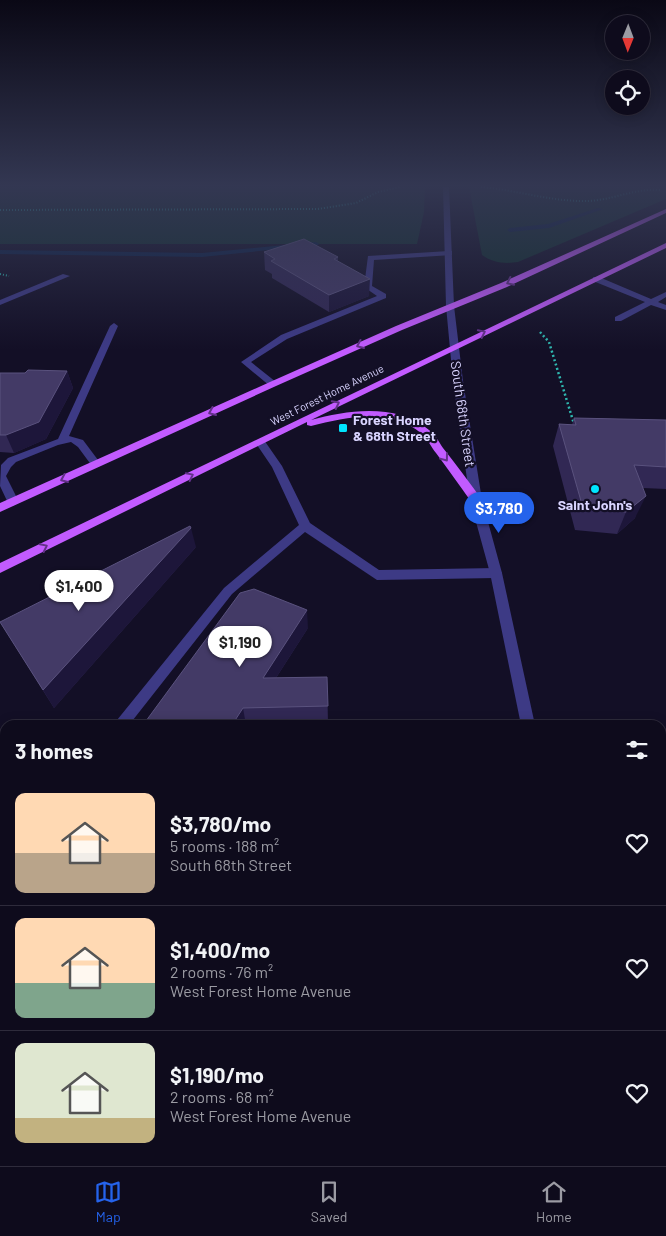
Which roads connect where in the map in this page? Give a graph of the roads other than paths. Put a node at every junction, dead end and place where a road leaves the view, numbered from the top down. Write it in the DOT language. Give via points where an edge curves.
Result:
graph roads {
  1 [pos="448,241"];
  2 [pos="599,241"];
  3 [pos="666,245"];
  4 [pos="449,253"];
  5 [pos="66,276"];
  6 [pos="596,279"];
  7 [pos="666,294"];
  8 [pos="651,302"];
  9 [pos="0,303"];
  10 [pos="450,306"];
  11 [pos="666,308"];
  12 [pos="618,318"];
  13 [pos="114,326"];
  14 [pos="454,346"];
  15 [pos="273,384"];
  16 [pos="276,434"];
  17 [pos="62,440"];
  18 [pos="260,442"];
  19 [pos="96,464"];
  20 [pos="476,500"];
  21 [pos="13,502"];
  22 [pos="0,508"];
  23 [pos="305,526"];
  24 [pos="0,568"];
  25 [pos="496,573"];
  26 [pos="124,720"];
  27 [pos="527,720"];
  1 -- 4 [label="street, South 68th Street"];
  2 -- 10 [label="main road, one-way"];
  3 -- 6 [label="main road, West Forest Home Avenue"];
  4 -- 10 [label="street, South 68th Street"];
  4 -- 15 [label="street" via="371,258 368,287 382,296 284,337 245,362"];
  5 -- 9 [label="street"];
  6 -- 8 [label="street"];
  14 -- 6 [label="main road, West Forest Home Avenue, one-way"];
  7 -- 8 [label="street"];
  8 -- 11 [label="street"];
  8 -- 12 [label="street"];
  10 -- 14 [label="street, South 68th Street"];
  10 -- 15 [label="main road, one-way"];
  13 -- 17 [label="street"];
  16 -- 14 [label="main road, West Forest Home Avenue, one-way"];
  14 -- 20 [label="street, South 68th Street"];
  15 -- 19 [label="main road, one-way"];
  16 -- 18 [label="main road, West Forest Home Avenue"];
  16 -- 20 [label="main road, one-way" via="335,416 389,416 408,422 426,433"];
  17 -- 19 [label="street" via="76,440"];
  17 -- 21 [label="street" via="6,465 0,476"];
  18 -- 23 [label="street" via="277,466"];
  24 -- 18 [label="main road, West Forest Home Avenue, one-way"];
  19 -- 21 [label="main road, one-way"];
  20 -- 25 [label="street, South 68th Street"];
  21 -- 22 [label="main road"];
  23 -- 25 [label="street" via="378,575"];
  23 -- 26 [label="street" via="228,591"];
  25 -- 27 [label="street, South 68th Street"];
}
